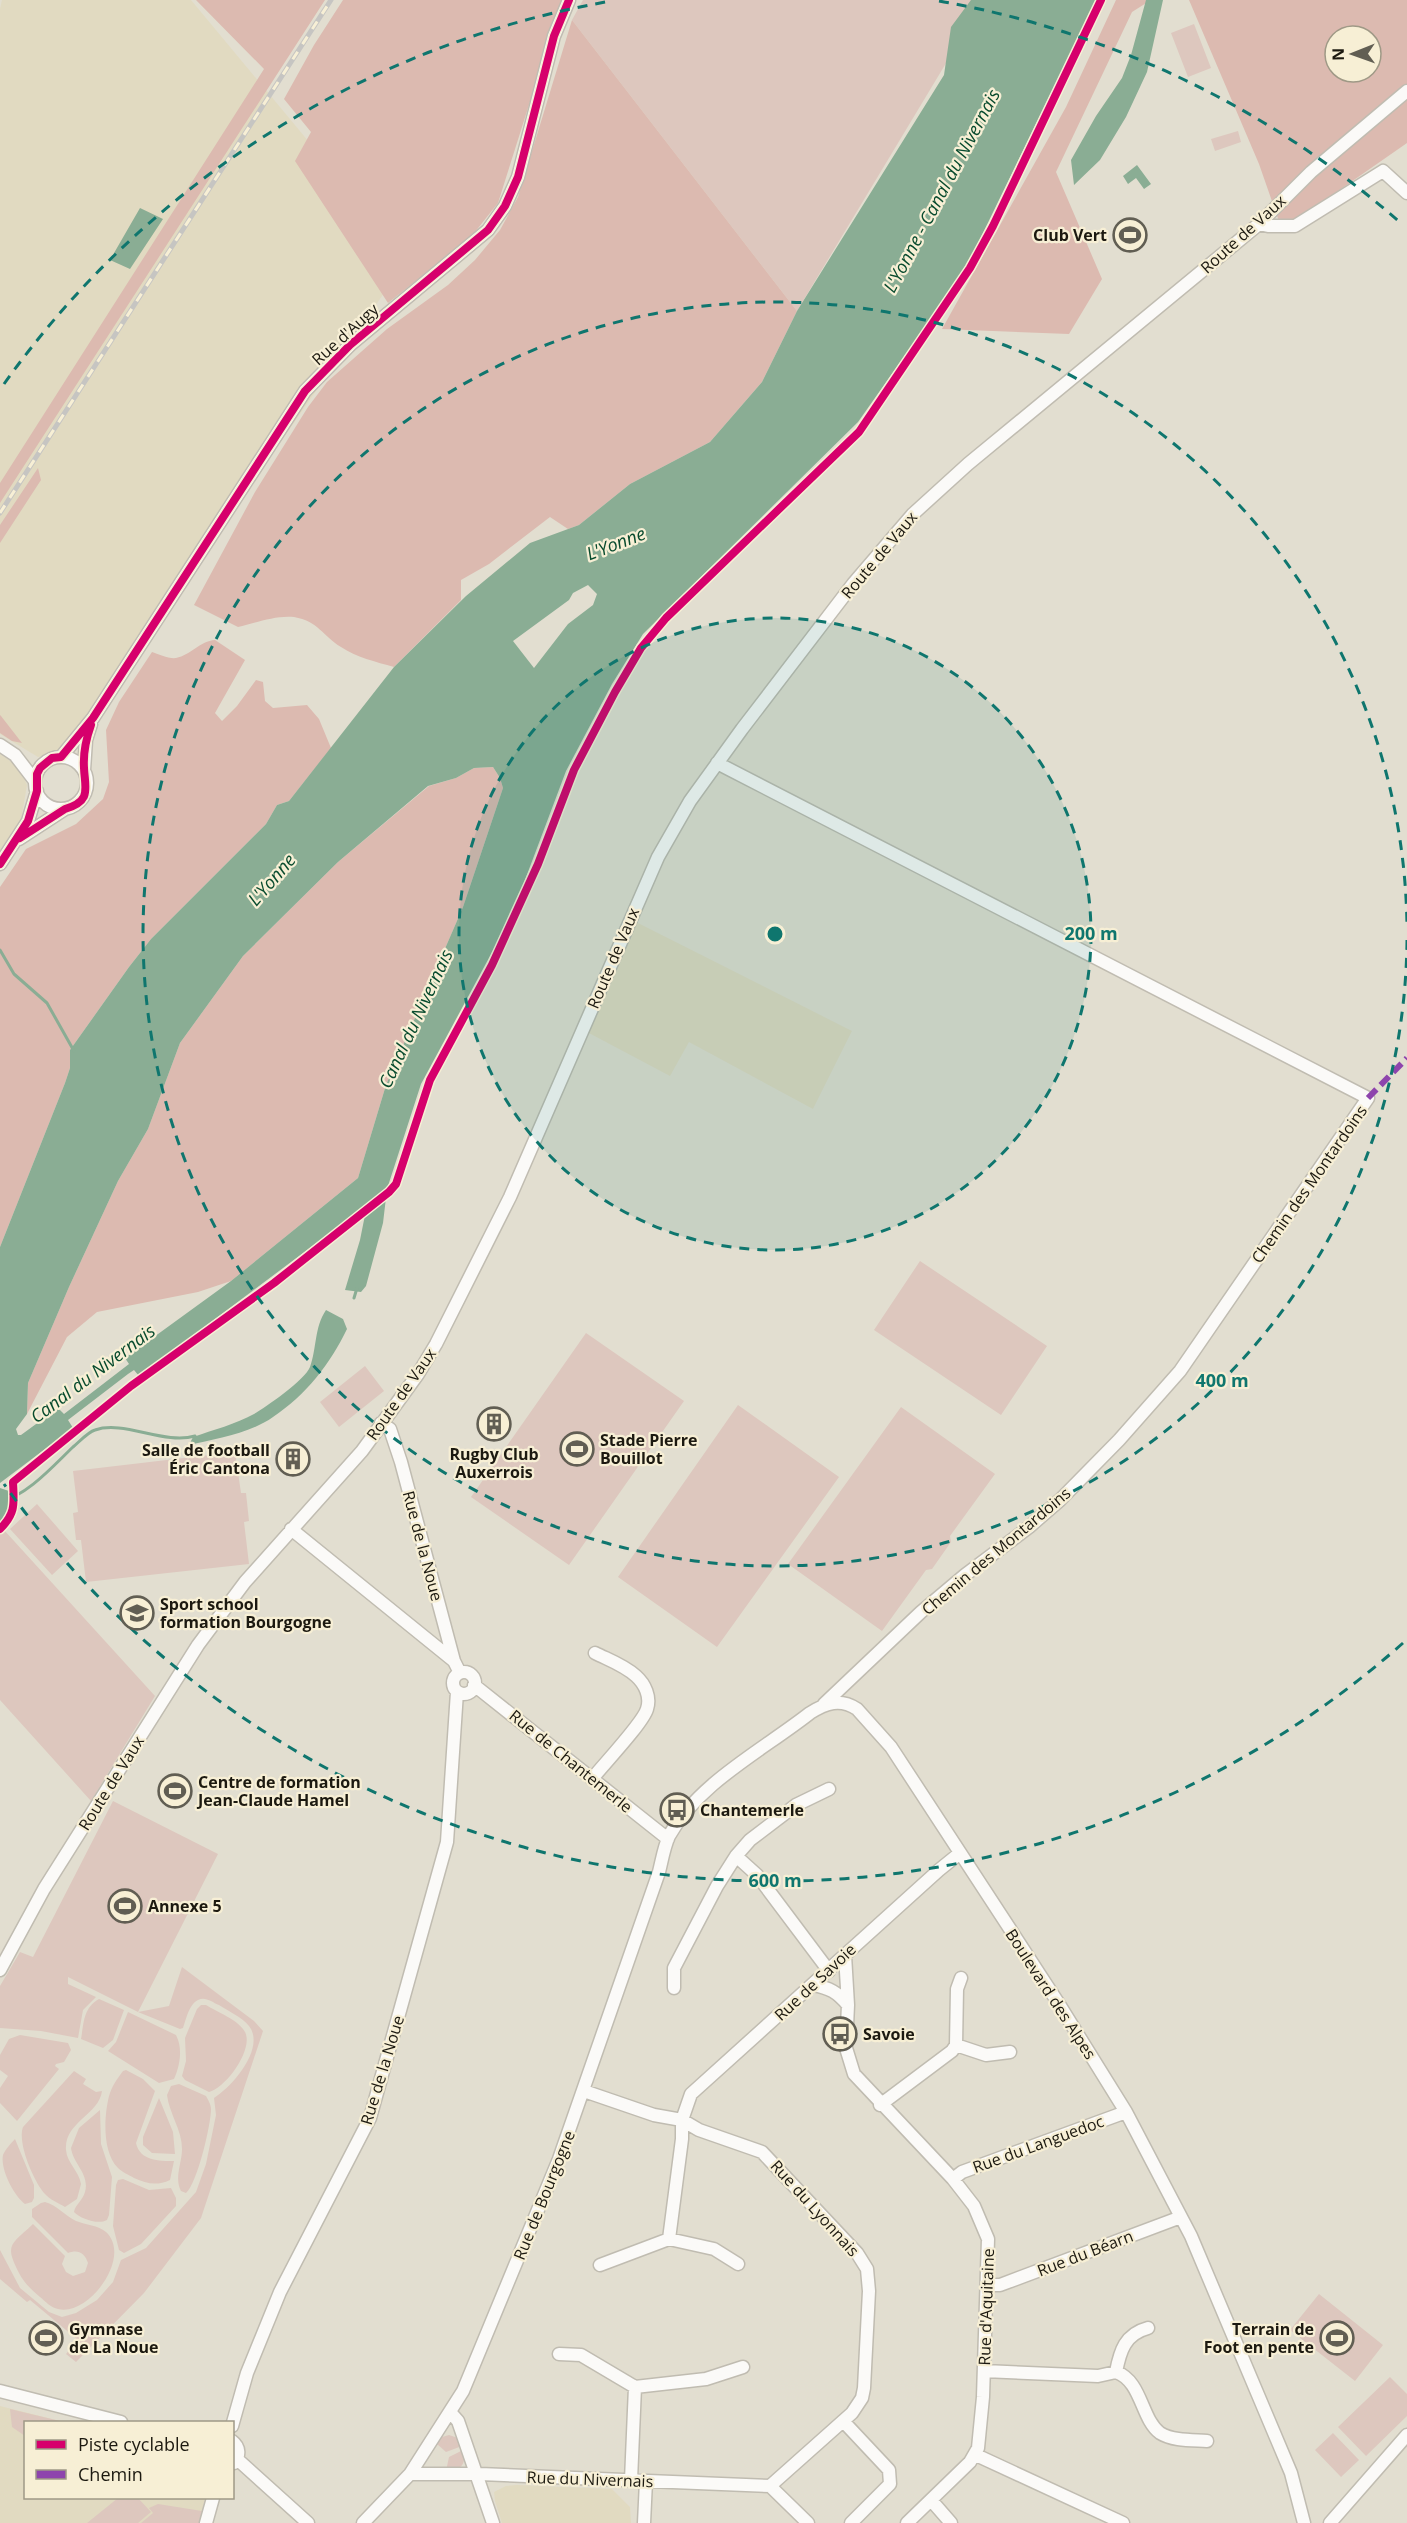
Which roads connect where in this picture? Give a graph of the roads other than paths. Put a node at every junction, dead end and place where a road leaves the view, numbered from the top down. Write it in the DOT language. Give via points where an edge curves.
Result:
graph roads {
  1 [pos="569,0"];
  2 [pos="1407,91"];
  3 [pos="1407,193"];
  4 [pos="1259,224"];
  5 [pos="93,718"];
  6 [pos="0,745"];
  7 [pos="15,755"];
  8 [pos="61,757"];
  9 [pos="45,763"];
  10 [pos="717,763"];
  11 [pos="84,770"];
  12 [pos="36,786"];
  13 [pos="64,809"];
  14 [pos="15,842"];
  15 [pos="0,864"];
  16 [pos="381,1423"];
  17 [pos="291,1529"];
  18 [pos="595,1653"];
  19 [pos="454,1661"];
  20 [pos="460,1673"];
  21 [pos="474,1685"];
  22 [pos="457,1692"];
  23 [pos="824,1704"];
  24 [pos="592,1779"];
  25 [pos="829,1789"];
  26 [pos="668,1839"];
  27 [pos="960,1853"];
  28 [pos="736,1856"];
  29 [pos="845,1955"];
  30 [pos="0,1970"];
  31 [pos="829,1971"];
  32 [pos="961,1978"];
  33 [pos="813,1985"];
  34 [pos="674,1988"];
  35 [pos="848,2005"];
  36 [pos="956,2045"];
  37 [pos="1010,2052"];
  38 [pos="584,2091"];
  39 [pos="880,2104"];
  40 [pos="1126,2112"];
  41 [pos="682,2120"];
  42 [pos="952,2179"];
  43 [pos="1182,2217"];
  44 [pos="669,2239"];
  45 [pos="738,2264"];
  46 [pos="600,2265"];
  47 [pos="988,2286"];
  48 [pos="1148,2328"];
  49 [pos="559,2354"];
  50 [pos="743,2367"];
  51 [pos="984,2371"];
  52 [pos="1116,2373"];
  53 [pos="635,2387"];
  54 [pos="0,2391"];
  55 [pos="450,2412"];
  56 [pos="117,2421"];
  57 [pos="233,2421"];
  58 [pos="843,2421"];
  59 [pos="1407,2435"];
  60 [pos="1207,2441"];
  61 [pos="234,2443"];
  62 [pos="976,2455"];
  63 [pos="235,2461"];
  64 [pos="410,2474"];
  65 [pos="475,2475"];
  66 [pos="631,2480"];
  67 [pos="646,2481"];
  68 [pos="770,2486"];
  69 [pos="213,2499"];
  70 [pos="931,2500"];
  71 [pos="206,2523"];
  72 [pos="308,2523"];
  73 [pos="363,2523"];
  74 [pos="493,2523"];
  75 [pos="644,2523"];
  76 [pos="808,2523"];
  77 [pos="851,2523"];
  78 [pos="907,2523"];
  79 [pos="951,2523"];
  80 [pos="1123,2523"];
  81 [pos="1304,2523"];
  82 [pos="1330,2523"];
  1 -- 5 [label="street, Rue d'Augy" via="554,36 519,177 505,206 488,230 350,345 305,391"];
  2 -- 4 [label="street, Route de Vaux" via="1311,172"];
  3 -- 4 [label="street" via="1383,171 1295,226"];
  4 -- 10 [label="street, Route de Vaux" via="913,514 853,584"];
  5 -- 8 [label="street, Rue d'Augy"];
  5 -- 11 [label="street, Rue d'Augy" via="86,740"];
  6 -- 7 [label="street"];
  7 -- 9 [label="street"];
  7 -- 12 [label="street"];
  8 -- 9 [label="street"];
  8 -- 11 [label="street" via="74,760"];
  9 -- 12 [label="street" via="37,774"];
  10 -- 16 [label="street, Route de Vaux" via="672,832 645,883 530,1153 475,1269 418,1374"];
  10 -- 23 [label="street, Chemin des Montardoins" via="1368,1098 1180,1371 1119,1440 1060,1500 921,1612"];
  11 -- 13 [label="street" via="85,795 73,807"];
  12 -- 13 [label="street" via="47,805"];
  12 -- 14 [label="street" via="28,821"];
  13 -- 14 [label="street"];
  14 -- 15 [label="street"];
  16 -- 17 [label="street, Route de Vaux" via="362,1451"];
  16 -- 19 [label="street, Rue de la Noue" via="390,1429 401,1462"];
  17 -- 19 [label="street"];
  17 -- 30 [label="street, Route de Vaux" via="198,1645 44,1889"];
  18 -- 24 [label="street" via="637,1676 645,1686 648,1701 643,1717"];
  19 -- 20 [label="street, Rue de la Noue"];
  20 -- 21 [label="street" via="471,1676"];
  20 -- 22 [label="street" via="453,1683"];
  21 -- 22 [label="street" via="469,1692"];
  21 -- 24 [label="street, Rue de Chantemerle"];
  22 -- 57 [label="street, Rue de la Noue" via="447,1842 370,2118 280,2292 247,2373"];
  23 -- 26 [label="street" via="706,1790 682,1815"];
  23 -- 27 [label="street, Boulevard des Alpes" via="851,1704 880,1732"];
  24 -- 26 [label="street, Rue de Chantemerle"];
  25 -- 28 [label="street" via="796,1805 750,1840"];
  26 -- 38 [label="street, Rue de Bourgogne"];
  27 -- 29 [label="street, Rue de Savoie"];
  27 -- 40 [label="street, Boulevard des Alpes"];
  28 -- 31 [label="street" via="758,1875"];
  28 -- 34 [label="street" via="674,1968"];
  29 -- 31 [label="street, Rue de Savoie"];
  29 -- 35 [label="street, Rue d'Aquitaine"];
  31 -- 33 [label="street, Rue de Savoie"];
  32 -- 36 [label="street" via="957,1989"];
  33 -- 35 [label="street" via="829,1988"];
  33 -- 41 [label="street, Rue de Savoie" via="691,2094"];
  35 -- 39 [label="street, Rue d'Aquitaine" via="848,2060 854,2074"];
  36 -- 37 [label="street" via="986,2055"];
  36 -- 39 [label="street"];
  38 -- 41 [label="street, Rue du Lyonnais" via="654,2115"];
  38 -- 55 [label="street, Rue de Bourgogne" via="463,2391"];
  39 -- 42 [label="street, Rue d'Aquitaine"];
  40 -- 42 [label="street, Rue du Languedoc"];
  40 -- 43 [label="street, Boulevard des Alpes"];
  41 -- 44 [label="street, Rue de Savoie"];
  41 -- 58 [label="street, Rue du Lyonnais" via="762,2152 863,2261 869,2283 864,2388 858,2406"];
  42 -- 47 [label="street, Rue d'Aquitaine" via="974,2206 988,2239"];
  43 -- 47 [label="street, Rue du Béarn" via="1000,2285"];
  43 -- 81 [label="street, Boulevard des Alpes" via="1291,2473"];
  44 -- 45 [label="street" via="714,2249"];
  44 -- 46 [label="street"];
  47 -- 51 [label="street, Rue d'Aquitaine"];
  48 -- 52 [label="street" via="1128,2337"];
  49 -- 53 [label="street" via="581,2355"];
  50 -- 53 [label="street" via="706,2379"];
  51 -- 52 [label="street" via="1098,2376"];
  51 -- 62 [label="street, Rue d'Aquitaine"];
  52 -- 60 [label="street" via="1131,2382 1161,2433 1182,2440"];
  53 -- 66 [label="street"];
  54 -- 56 [label="street"];
  55 -- 64 [label="street, Rue de Bourgogne"];
  55 -- 65 [label="street" via="458,2421"];
  58 -- 68 [label="street, Rue du Lyonnais"];
  58 -- 77 [label="street" via="889,2470 890,2484"];
  59 -- 82 [label="street"];
  61 -- 63 [label="street" via="238,2447"];
  62 -- 70 [label="street"];
  62 -- 80 [label="street"];
  63 -- 72 [label="street"];
  64 -- 65 [label="street, Rue du Nivernais"];
  64 -- 73 [label="street, Rue de Bourgogne"];
  65 -- 66 [label="street, Rue du Nivernais"];
  65 -- 74 [label="street"];
  66 -- 67 [label="street, Rue du Nivernais"];
  67 -- 68 [label="street, Rue du Nivernais"];
  67 -- 75 [label="street"];
  68 -- 76 [label="street"];
  69 -- 71 [label="street"];
  70 -- 78 [label="street"];
  70 -- 79 [label="street"];
}
